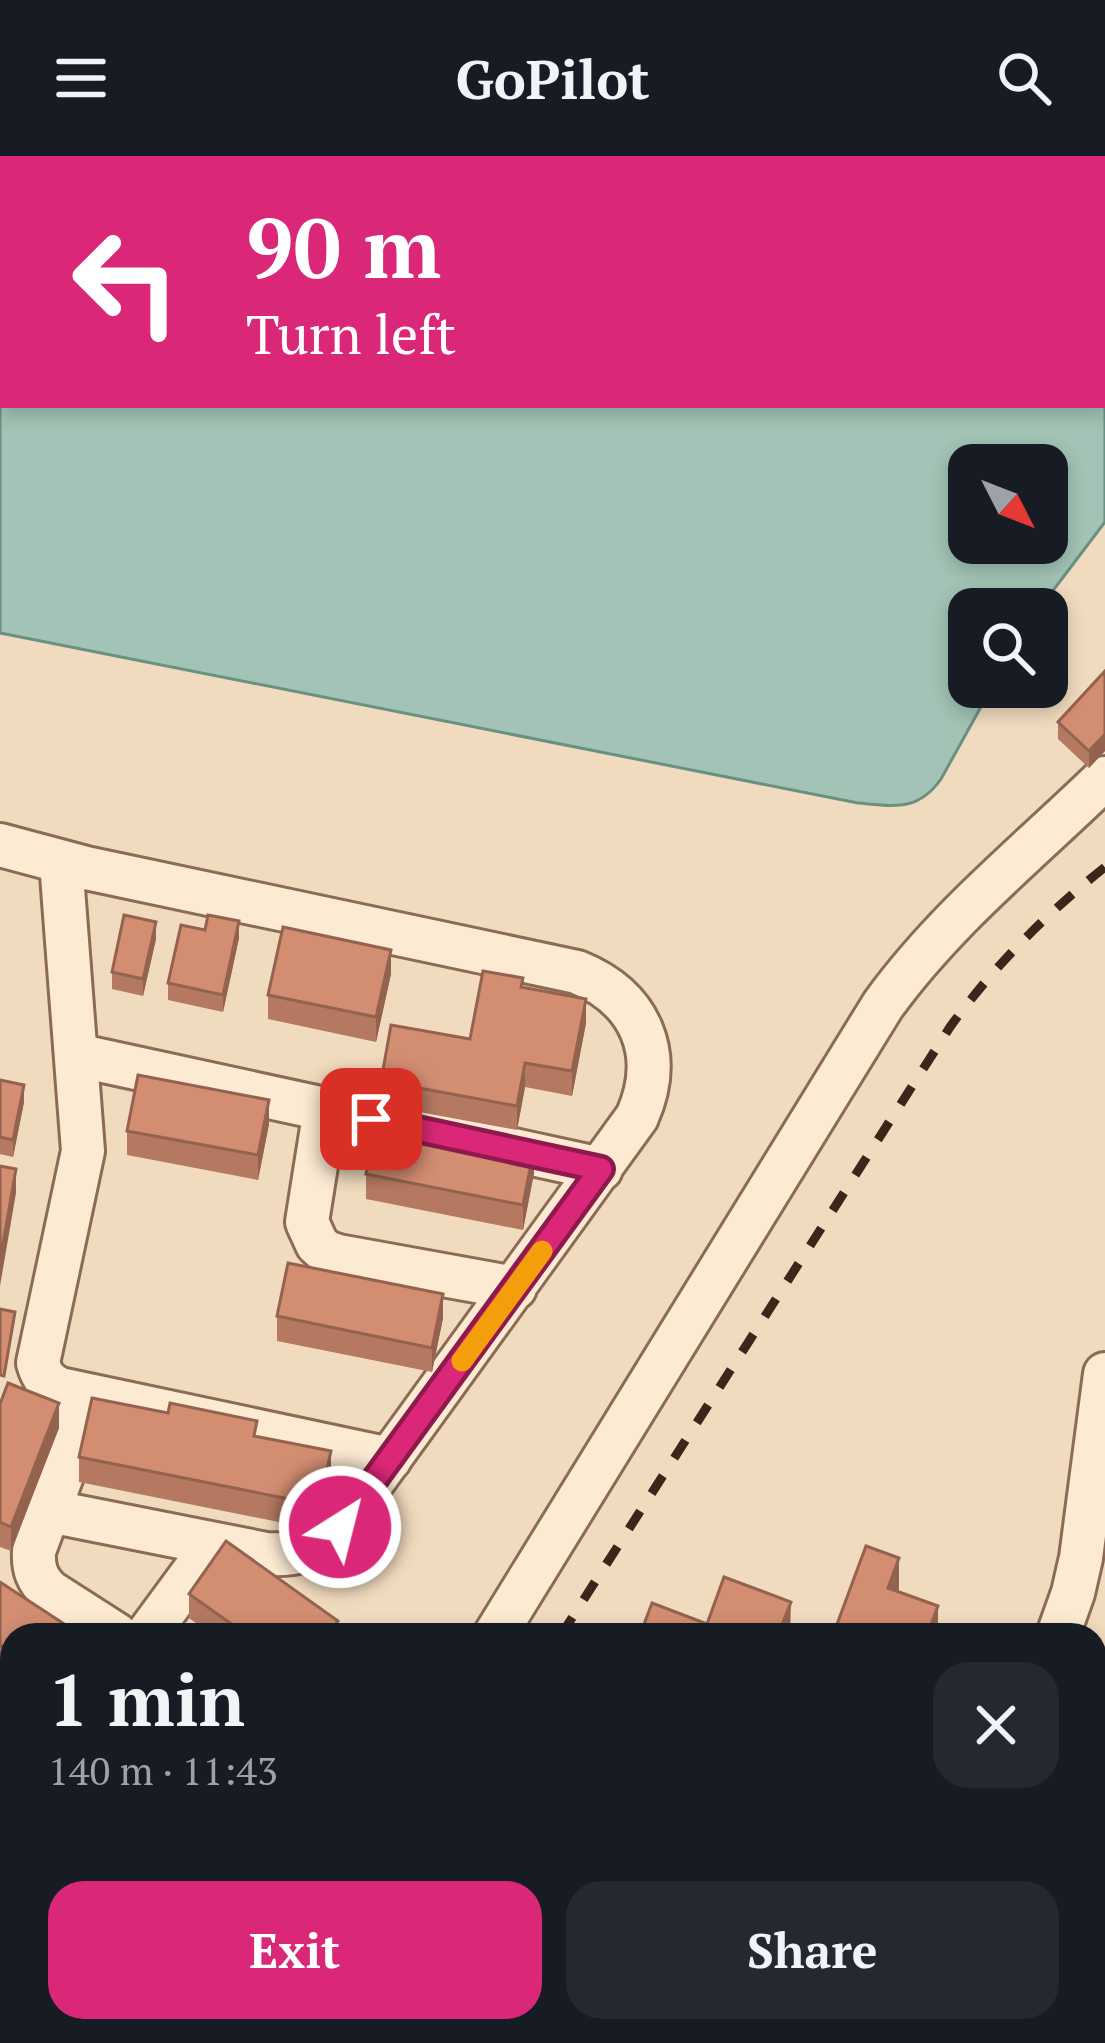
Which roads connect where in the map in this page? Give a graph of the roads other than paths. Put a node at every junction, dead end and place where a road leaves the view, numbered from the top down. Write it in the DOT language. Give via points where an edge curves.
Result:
graph roads {
  1 [pos="1105,778"];
  2 [pos="0,844"];
  3 [pos="61,862"];
  4 [pos="76,1055"];
  5 [pos="326,1109"];
  6 [pos="601,1169"];
  7 [pos="515,1288"];
  8 [pos="1105,1374"];
  9 [pos="80,1394"];
  10 [pos="390,1459"];
  11 [pos="49,1511"];
  12 [pos="1105,1528"];
  13 [pos="214,1544"];
  14 [pos="98,1623"];
  15 [pos="156,1623"];
  16 [pos="502,1623"];
  17 [pos="1062,1623"];
  1 -- 16 [label="lane" via="954,919 883,1005"];
  2 -- 3 [label="lane"];
  3 -- 4 [label="lane"];
  3 -- 6 [label="lane" via="596,980 626,1005 649,1060 638,1118"];
  4 -- 5 [label="lane"];
  4 -- 9 [label="lane" via="83,1151 38,1363 49,1384"];
  5 -- 6 [label="lane"];
  5 -- 7 [label="lane" via="307,1222 316,1244 338,1256"];
  6 -- 7 [label="lane"];
  7 -- 10 [label="lane"];
  8 -- 17 [label="lane" via="1082,1558"];
  9 -- 10 [label="lane"];
  9 -- 11 [label="lane"];
  10 -- 13 [label="lane" via="318,1546 285,1555"];
  11 -- 13 [label="lane"];
  11 -- 14 [label="lane" via="34,1551 36,1574"];
  12 -- 17 [label="lane"];
  13 -- 15 [label="lane"];
}
